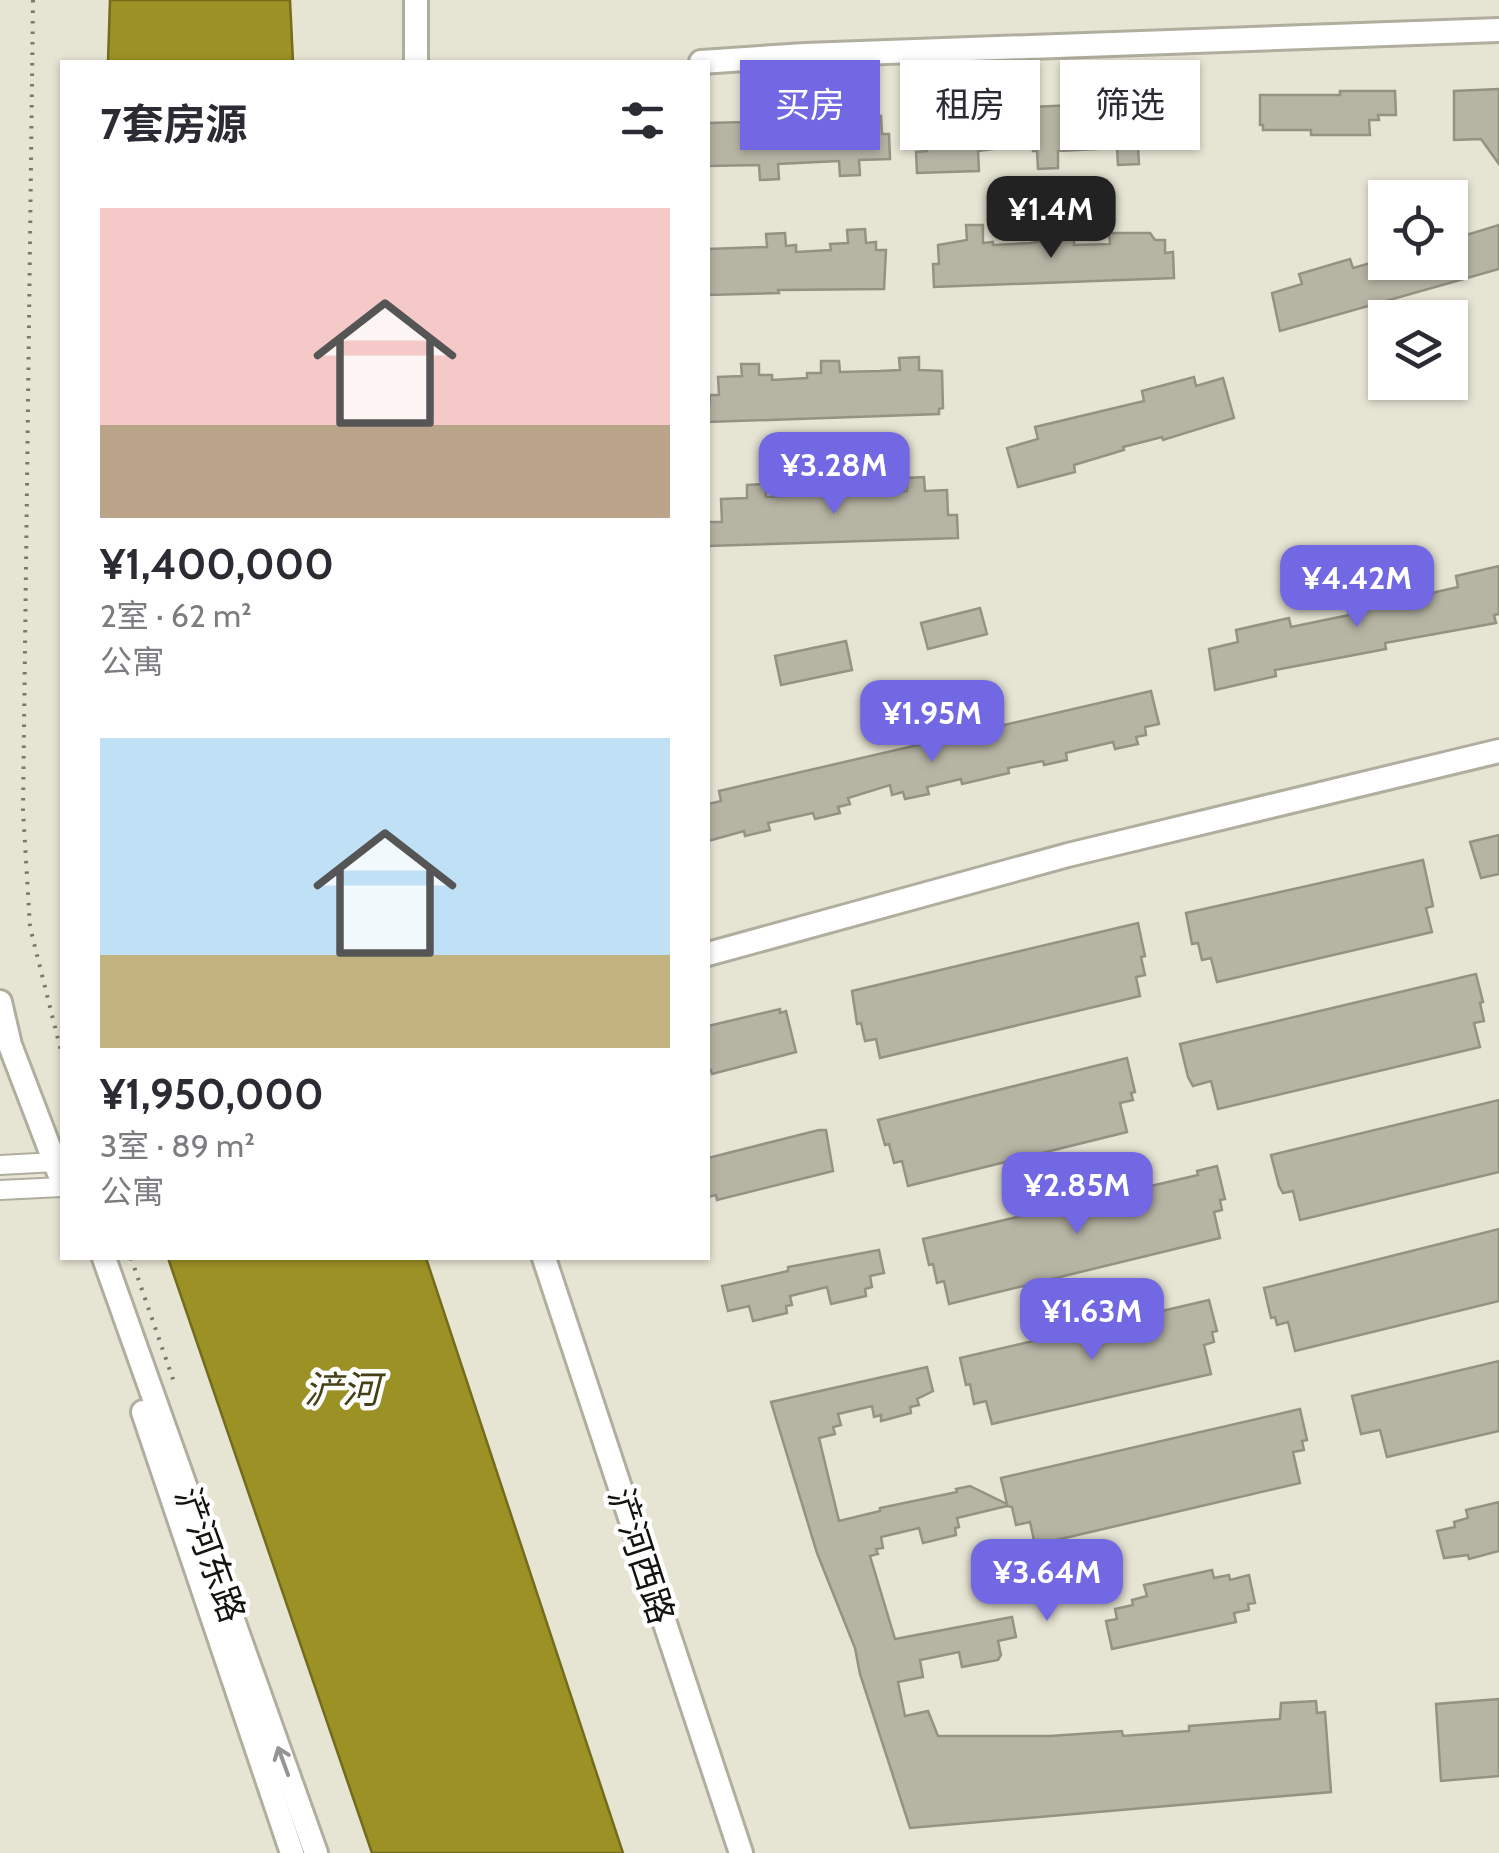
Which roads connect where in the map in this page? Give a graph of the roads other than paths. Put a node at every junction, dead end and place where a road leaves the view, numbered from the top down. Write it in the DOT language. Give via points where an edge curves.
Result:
graph roads {
  1 [pos="416,0"];
  2 [pos="1499,30"];
  3 [pos="416,60"];
  4 [pos="710,61"];
  5 [pos="1499,751"];
  6 [pos="710,953"];
  7 [pos="0,1002"];
  8 [pos="0,1164"];
  9 [pos="60,1177"];
  10 [pos="0,1190"];
  11 [pos="90,1260"];
  12 [pos="105,1260"];
  13 [pos="545,1260"];
  14 [pos="292,1853"];
  15 [pos="316,1853"];
  16 [pos="740,1853"];
  1 -- 3 [label="street"];
  2 -- 4 [label="street"];
  5 -- 6 [label="street" via="1068,855"];
  7 -- 9 [label="street"];
  8 -- 9 [label="street"];
  9 -- 10 [label="street"];
  11 -- 14 [label="street, 浐河东路"];
  15 -- 12 [label="street, 浐河东路, one-way"];
  13 -- 16 [label="street, 浐河西路"];
}
